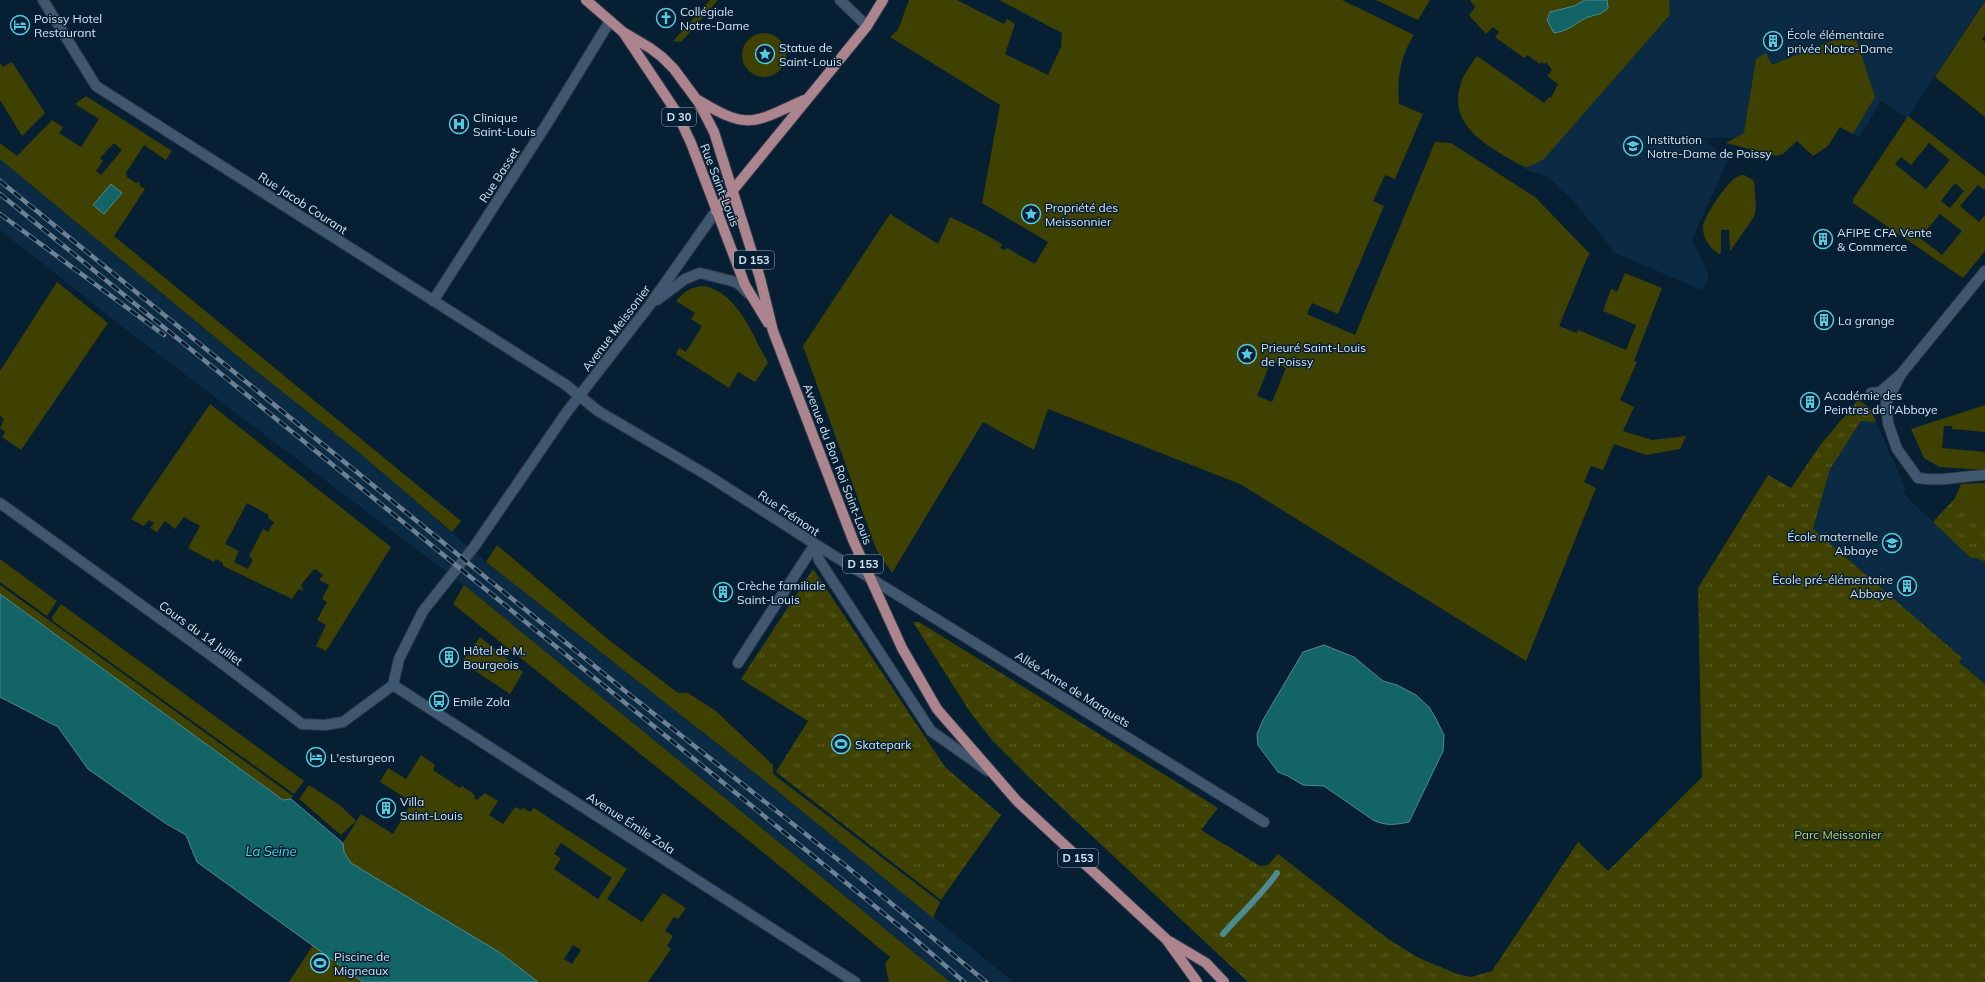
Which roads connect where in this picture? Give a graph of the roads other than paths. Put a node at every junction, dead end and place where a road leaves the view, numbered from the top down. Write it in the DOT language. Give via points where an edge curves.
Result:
graph roads {
  1 [pos="43,0"];
  2 [pos="586,0"];
  3 [pos="840,0"];
  4 [pos="883,0"];
  5 [pos="610,22"];
  6 [pos="867,26"];
  7 [pos="623,32"];
  8 [pos="696,99"];
  9 [pos="807,99"];
  10 [pos="733,190"];
  11 [pos="716,211"];
  12 [pos="1985,271"];
  13 [pos="752,297"];
  14 [pos="433,301"];
  15 [pos="649,306"];
  16 [pos="773,331"];
  17 [pos="1901,374"];
  18 [pos="1871,393"];
  19 [pos="580,395"];
  20 [pos="1985,475"];
  21 [pos="0,503"];
  22 [pos="815,544"];
  23 [pos="870,578"];
  24 [pos="738,663"];
  25 [pos="393,685"];
  26 [pos="994,774"];
  27 [pos="1264,822"];
  28 [pos="1166,939"];
  29 [pos="855,982"];
  30 [pos="1197,982"];
  31 [pos="1224,982"];
  1 -- 14 [label="street, Rue Jacob Courant" via="96,86"];
  2 -- 5 [label="main road, Rue Saint-Louis / D 30"];
  3 -- 6 [label="street"];
  4 -- 6 [label="main road, Avenue Meissonier / D 30"];
  5 -- 7 [label="main road, Rue Saint-Louis / D 30"];
  5 -- 14 [label="street, Rue Basset"];
  6 -- 9 [label="main road, Avenue Meissonier / D 30"];
  7 -- 8 [label="main road, Avenue du Bon Roi Saint-Louis / D 153" via="662,57"];
  7 -- 11 [label="main road, Rue Saint-Louis / D 30" via="677,113"];
  8 -- 9 [label="main road, D 30" via="746,122 758,121"];
  8 -- 10 [label="main road, Avenue du Bon Roi Saint-Louis / D 153" via="714,132"];
  9 -- 10 [label="main road, Avenue Meissonier / D 30"];
  10 -- 11 [label="main road, Avenue Meissonier / D 30"];
  10 -- 16 [label="main road, Avenue du Bon Roi Saint-Louis / D 153"];
  11 -- 13 [label="main road, Rue Saint-Louis / D 30"];
  11 -- 15 [label="street, Avenue Meissonier"];
  12 -- 17 [label="street"];
  13 -- 15 [label="street" via="736,283 700,273 685,279"];
  13 -- 16 [label="main road, Rue Saint-Louis / D 30"];
  14 -- 19 [label="street, Rue Jacob Courant"];
  15 -- 19 [label="street, Avenue Meissonier"];
  16 -- 23 [label="main road, Avenue du Bon Roi Saint-Louis / D 153"];
  17 -- 18 [label="street" via="1880,392"];
  17 -- 20 [label="street" via="1886,403 1888,423 1897,449 1918,478 1934,480"];
  19 -- 22 [label="street, Rue Frémont" via="598,410"];
  19 -- 25 [label="street, Avenue Meissonier" via="474,547 423,612 399,659"];
  21 -- 25 [label="street, Cours du 14 Juillet" via="302,724 324,725 343,722"];
  22 -- 23 [label="street, Allée Anne de Marquets"];
  22 -- 24 [label="street"];
  22 -- 26 [label="street, Rue Frémont" via="819,560 931,731"];
  23 -- 26 [label="main road, Avenue du Bon Roi Saint-Louis / D 153" via="902,648 937,709"];
  23 -- 27 [label="street, Allée Anne de Marquets"];
  25 -- 29 [label="street, Avenue Émile Zola"];
  26 -- 28 [label="main road, Avenue du Bon Roi Saint-Louis / D 153" via="1017,801"];
  28 -- 30 [label="main road, Avenue du Bon Roi Saint-Louis / D 153"];
  28 -- 31 [label="main road, Avenue du Bon Roi Saint-Louis / D 153" via="1206,963"];
}
